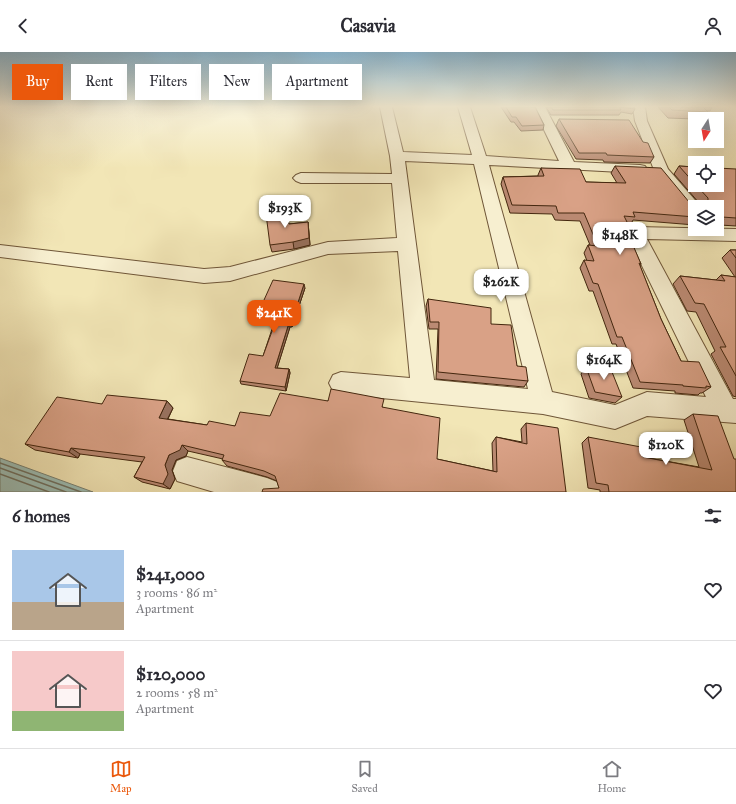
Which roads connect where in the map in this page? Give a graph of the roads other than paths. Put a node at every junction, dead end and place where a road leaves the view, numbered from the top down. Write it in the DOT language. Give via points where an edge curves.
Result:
graph roads {
  1 [pos="391,128"];
  2 [pos="470,128"];
  3 [pos="551,128"];
  4 [pos="644,128"];
  5 [pos="397,156"];
  6 [pos="480,160"];
  7 [pos="569,166"];
  8 [pos="661,170"];
  9 [pos="301,178"];
  10 [pos="400,179"];
  11 [pos="688,203"];
  12 [pos="726,235"];
  13 [pos="407,244"];
  14 [pos="0,251"];
  15 [pos="341,383"];
  16 [pos="423,391"];
  17 [pos="543,402"];
  18 [pos="731,411"];
  19 [pos="187,471"];
  20 [pos="267,492"];
  1 -- 5 [label="street"];
  2 -- 6 [label="street"];
  3 -- 7 [label="street"];
  4 -- 8 [label="street"];
  5 -- 6 [label="street"];
  5 -- 10 [label="street"];
  6 -- 7 [label="street"];
  6 -- 17 [label="street"];
  7 -- 8 [label="street"];
  8 -- 11 [label="street"];
  9 -- 10 [label="street"];
  10 -- 13 [label="street"];
  12 -- 18 [label="street" via="634,233"];
  13 -- 14 [label="street" via="328,248 230,274 204,276"];
  13 -- 16 [label="street"];
  15 -- 16 [label="street"];
  16 -- 17 [label="street"];
  17 -- 18 [label="street" via="615,417 647,404"];
  19 -- 20 [label="street"];
}
